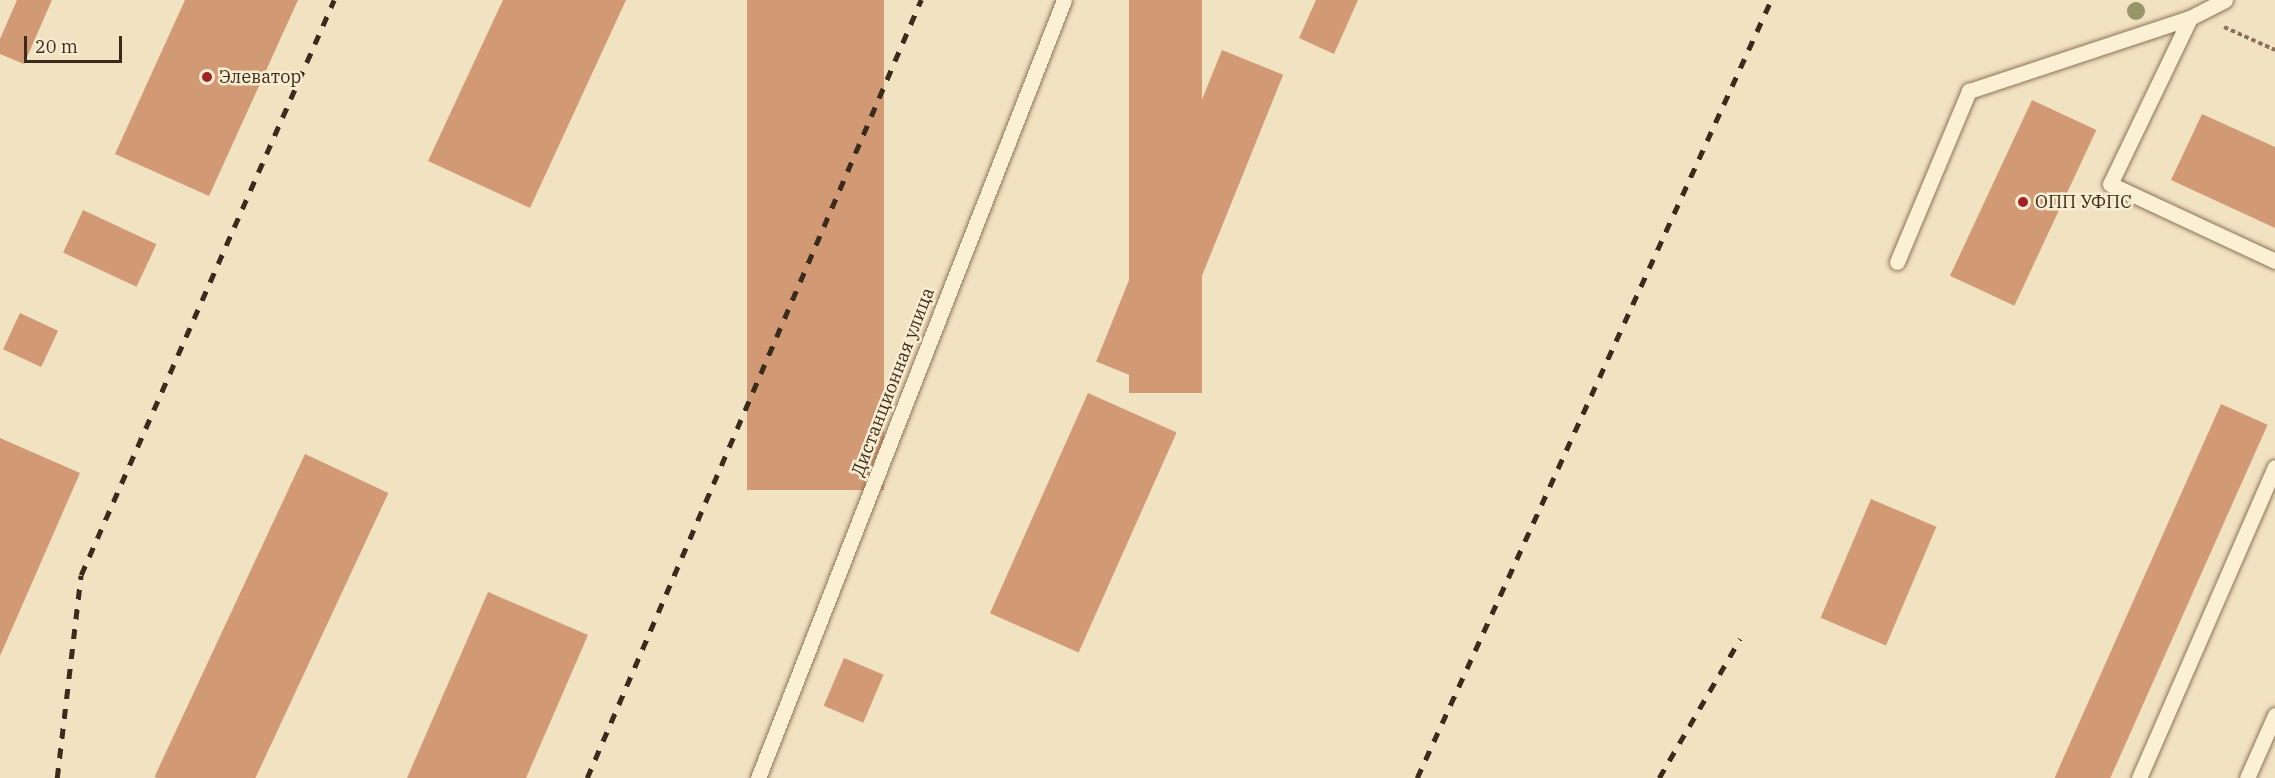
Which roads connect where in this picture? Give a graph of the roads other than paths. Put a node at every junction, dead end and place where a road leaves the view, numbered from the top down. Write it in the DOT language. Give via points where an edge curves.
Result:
graph roads {
  1 [pos="1064,0"];
  2 [pos="2224,0"];
  3 [pos="2193,16"];
  4 [pos="2275,261"];
  5 [pos="1897,262"];
  6 [pos="2275,467"];
  7 [pos="2275,715"];
  8 [pos="758,778"];
  9 [pos="2139,778"];
  10 [pos="2247,778"];
  1 -- 8 [label="lane, Дистанционная улица"];
  2 -- 3 [label="lane"];
  3 -- 4 [label="lane" via="2109,184"];
  3 -- 5 [label="lane" via="1969,91"];
  6 -- 9 [label="lane"];
  7 -- 10 [label="lane"];
}
